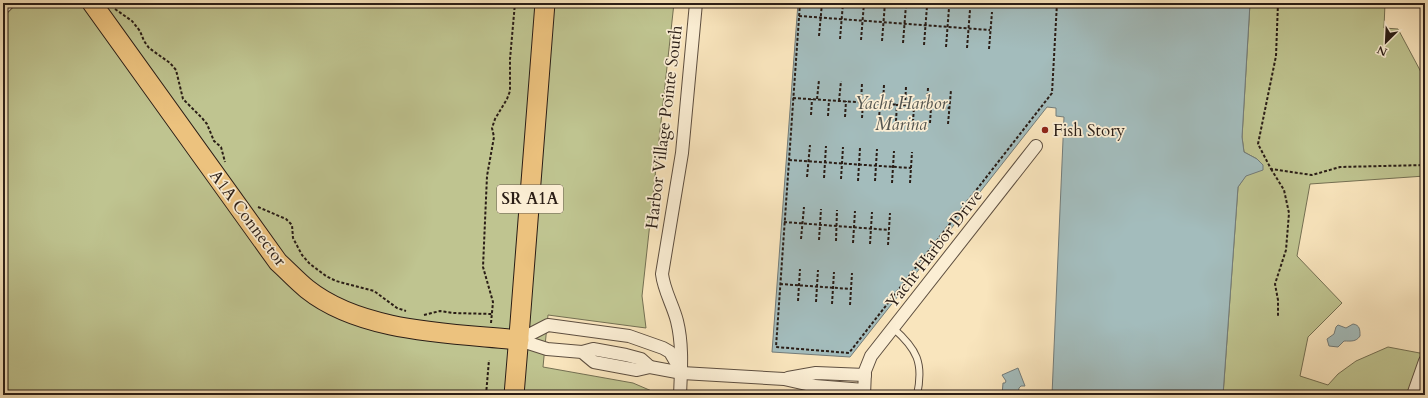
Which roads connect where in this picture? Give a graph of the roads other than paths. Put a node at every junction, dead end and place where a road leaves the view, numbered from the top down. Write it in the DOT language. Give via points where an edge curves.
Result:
graph roads {
  1 [pos="8,3"];
  2 [pos="92,3"];
  3 [pos="545,3"];
  4 [pos="696,3"];
  5 [pos="3,8"];
  6 [pos="1036,146"];
  7 [pos="893,328"];
  8 [pos="594,330"];
  9 [pos="629,336"];
  10 [pos="519,340"];
  11 [pos="587,351"];
  12 [pos="626,355"];
  13 [pos="1425,361"];
  14 [pos="650,367"];
  15 [pos="682,373"];
  16 [pos="865,375"];
  17 [pos="784,379"];
  18 [pos="864,392"];
  19 [pos="514,395"];
  20 [pos="680,395"];
  21 [pos="917,395"];
  22 [pos="1413,395"];
  1 -- 5 [label="street"];
  2 -- 10 [label="main road, A1A Connector" via="278,262 308,290 336,307 372,321 412,330"];
  3 -- 10 [label="main road, SR A1A"];
  4 -- 15 [label="street, Harbor Village Pointe South" via="682,153 662,274 675,312"];
  6 -- 7 [label="street, Yacht Harbor Drive"];
  7 -- 16 [label="street, Yacht Harbor Drive" via="871,356"];
  7 -- 21 [label="lane" via="905,339 916,356 919,372"];
  8 -- 9 [label="street"];
  8 -- 10 [label="street" via="548,325"];
  8 -- 11 [label="street"];
  9 -- 12 [label="street"];
  9 -- 15 [label="street" via="670,352"];
  10 -- 11 [label="street, Yacht Harbor Drive" via="547,348"];
  10 -- 19 [label="main road, SR A1A"];
  11 -- 12 [label="street, Yacht Harbor Drive"];
  11 -- 14 [label="street, Yacht Harbor Drive" via="594,362 637,370"];
  12 -- 14 [label="street, Yacht Harbor Drive" via="642,359"];
  13 -- 22 [label="street"];
  14 -- 15 [label="street, Yacht Harbor Drive"];
  15 -- 17 [label="street, Yacht Harbor Drive"];
  15 -- 20 [label="street, Harbor Village Pointe South"];
  16 -- 17 [label="street, Yacht Harbor Drive" via="816,373"];
  16 -- 18 [label="street, Yacht Harbor Drive"];
  17 -- 18 [label="street, Yacht Harbor Drive"];
}
